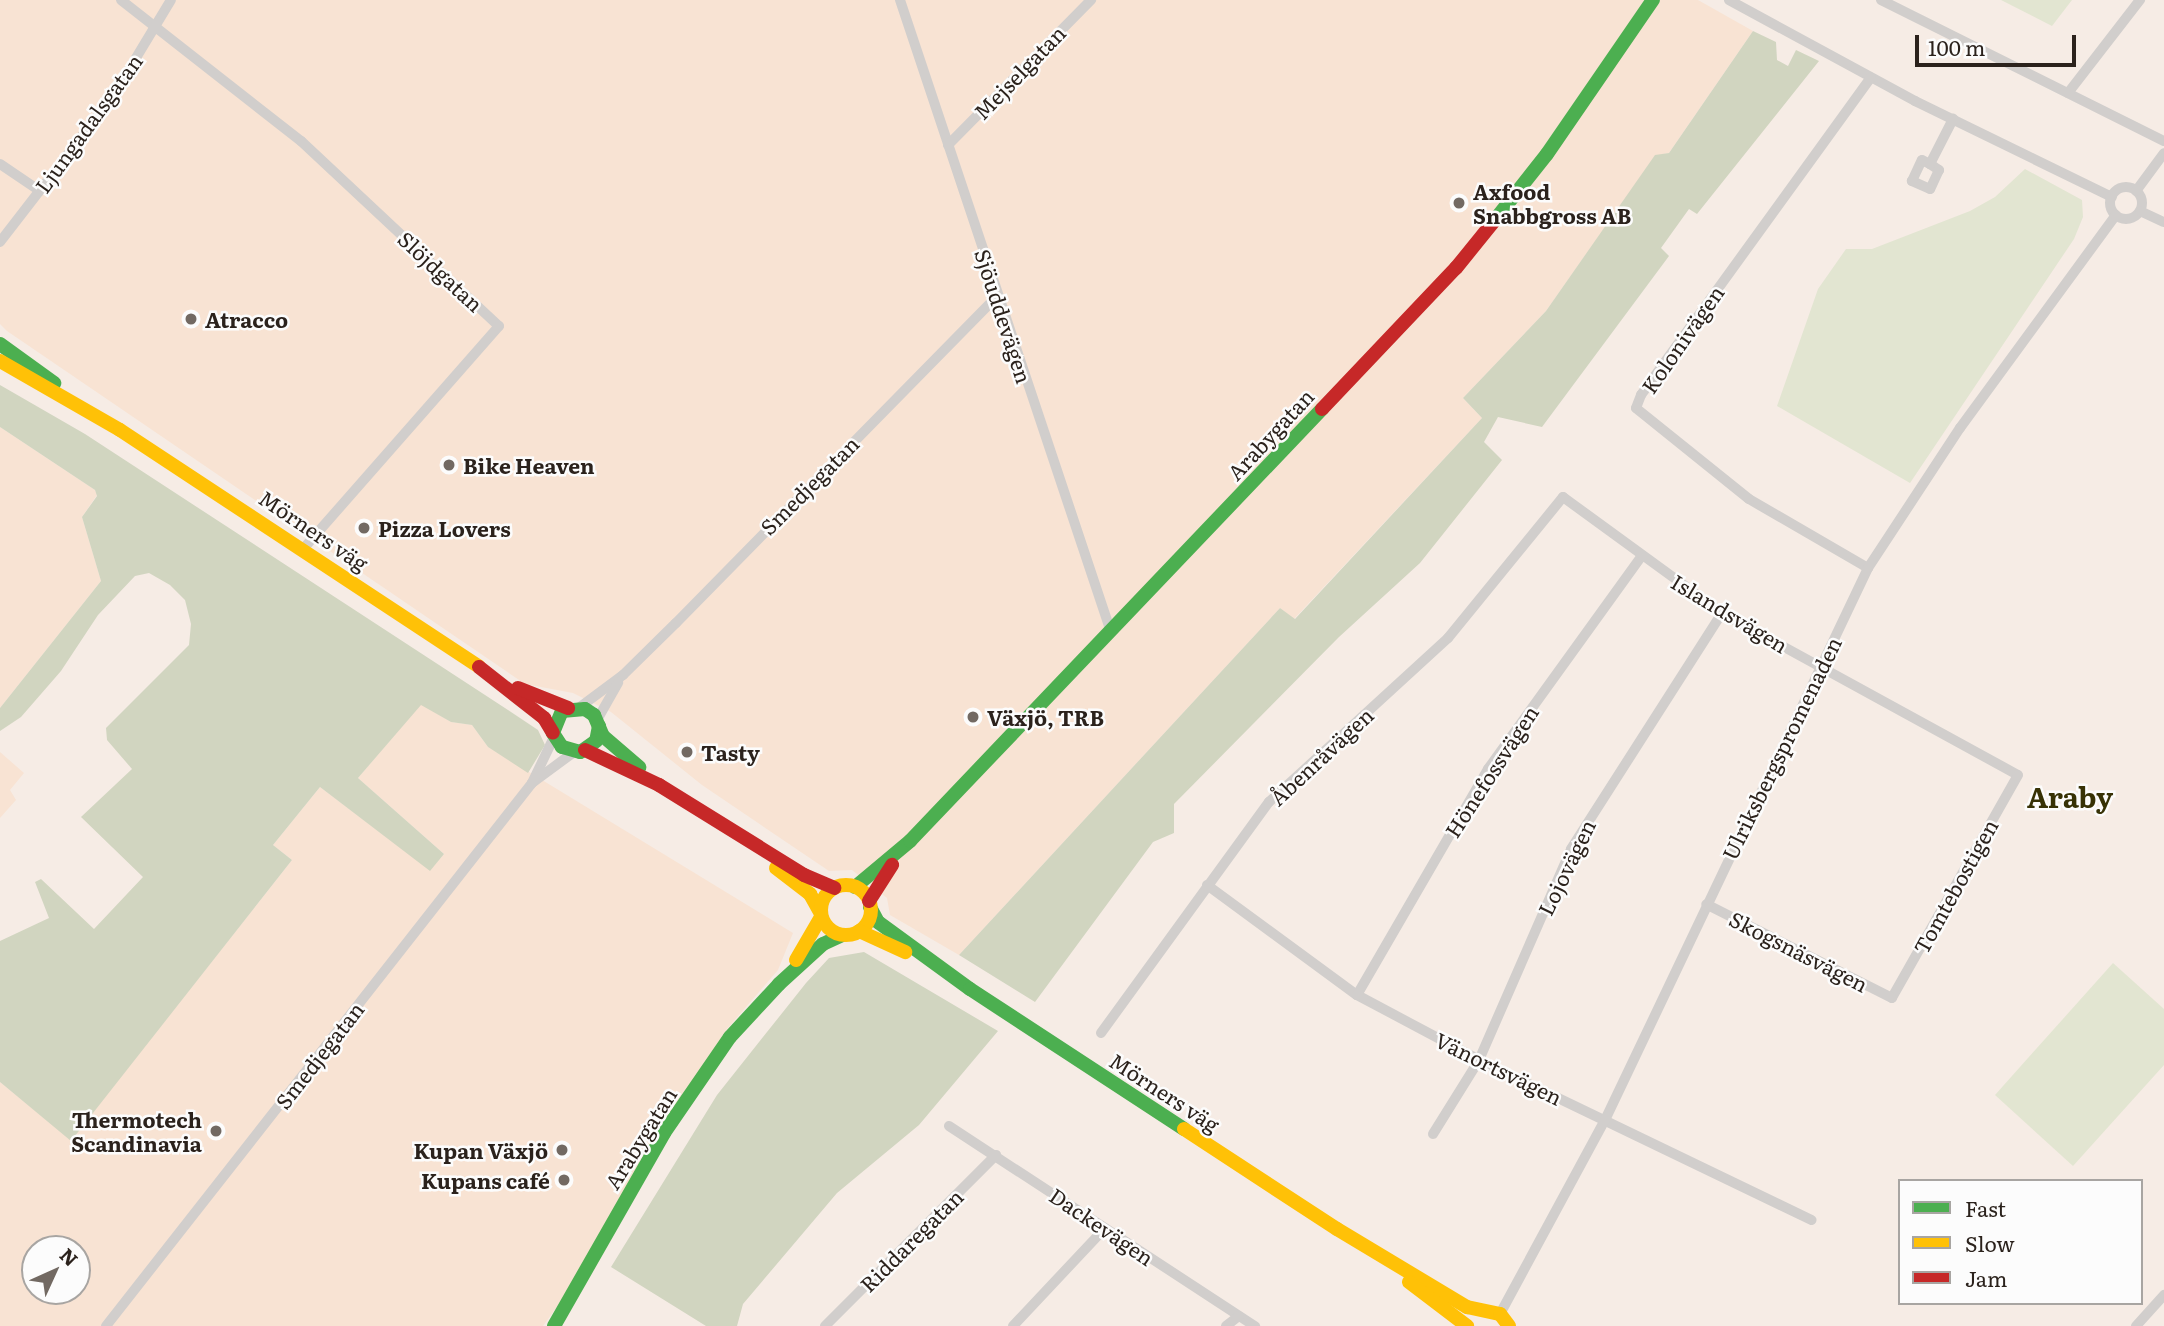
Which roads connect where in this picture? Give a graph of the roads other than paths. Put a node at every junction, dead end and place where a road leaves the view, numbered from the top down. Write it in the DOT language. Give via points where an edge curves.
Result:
graph roads {
  1 [pos="121,0"];
  2 [pos="171,0"];
  3 [pos="900,0"];
  4 [pos="1091,0"];
  5 [pos="1638,0"];
  6 [pos="1653,0"];
  7 [pos="1729,0"];
  8 [pos="1738,0"];
  9 [pos="1881,0"];
  10 [pos="2140,0"];
  11 [pos="1748,8"];
  12 [pos="156,26"];
  13 [pos="1629,29"];
  14 [pos="1871,76"];
  15 [pos="2068,93"];
  16 [pos="1953,119"];
  17 [pos="2164,141"];
  18 [pos="948,145"];
  19 [pos="2164,153"];
  20 [pos="0,164"];
  21 [pos="1930,164"];
  22 [pos="40,191"];
  23 [pos="2136,191"];
  24 [pos="2112,197"];
  25 [pos="2140,211"];
  26 [pos="2116,215"];
  27 [pos="2164,222"];
  28 [pos="0,242"];
  29 [pos="997,296"];
  30 [pos="0,344"];
  31 [pos="0,361"];
  32 [pos="120,430"];
  33 [pos="1563,497"];
  34 [pos="304,548"];
  35 [pos="1640,557"];
  36 [pos="1868,568"];
  37 [pos="1723,613"];
  38 [pos="1111,632"];
  39 [pos="1819,667"];
  40 [pos="482,668"];
  41 [pos="623,675"];
  42 [pos="574,707"];
  43 [pos="598,723"];
  44 [pos="554,735"];
  45 [pos="579,751"];
  46 [pos="2018,775"];
  47 [pos="532,783"];
  48 [pos="659,785"];
  49 [pos="722,827"];
  50 [pos="910,841"];
  51 [pos="1207,885"];
  52 [pos="855,887"];
  53 [pos="834,888"];
  54 [pos="870,904"];
  55 [pos="1706,904"];
  56 [pos="821,914"];
  57 [pos="859,931"];
  58 [pos="842,935"];
  59 [pos="779,984"];
  60 [pos="970,989"];
  61 [pos="1357,995"];
  62 [pos="1892,998"];
  63 [pos="1101,1033"];
  64 [pos="1479,1060"];
  65 [pos="1605,1120"];
  66 [pos="948,1126"];
  67 [pos="1433,1134"];
  68 [pos="996,1155"];
  69 [pos="1811,1220"];
  70 [pos="1105,1228"];
  71 [pos="1337,1229"];
  72 [pos="2164,1295"];
  73 [pos="1485,1313"];
  74 [pos="1239,1316"];
  75 [pos="1505,1320"];
  76 [pos="106,1326"];
  77 [pos="554,1326"];
  78 [pos="825,1326"];
  79 [pos="1013,1326"];
  80 [pos="1226,1326"];
  81 [pos="1255,1326"];
  82 [pos="1467,1326"];
  83 [pos="1473,1326"];
  84 [pos="2136,1326"];
  1 -- 12 [label="street"];
  2 -- 12 [label="street, Ljungadalsgatan"];
  3 -- 18 [label="street, Sjöuddevägen"];
  4 -- 18 [label="street, Mejselgatan"];
  5 -- 13 [label="main road, Arabygatan"];
  6 -- 13 [label="main road, Arabygatan"];
  7 -- 11 [label="street"];
  8 -- 11 [label="street"];
  9 -- 15 [label="street"];
  10 -- 15 [label="street"];
  11 -- 14 [label="street"];
  12 -- 22 [label="street, Ljungadalsgatan" via="113,96"];
  12 -- 34 [label="street, Slöjdgatan" via="300,141 499,326"];
  13 -- 38 [label="main road, Arabygatan" via="1553,145 1465,258"];
  14 -- 16 [label="street"];
  14 -- 36 [label="street, Kolonivägen" via="1636,408 1749,499"];
  15 -- 17 [label="street"];
  16 -- 21 [label="street"];
  16 -- 24 [label="street"];
  18 -- 29 [label="street, Sjöuddevägen"];
  19 -- 23 [label="street"];
  20 -- 22 [label="street"];
  22 -- 28 [label="street, Ljungadalsgatan"];
  23 -- 24 [label="street" via="2123,188"];
  23 -- 25 [label="street" via="2141,198"];
  24 -- 26 [label="street"];
  25 -- 26 [label="street" via="2129,219"];
  25 -- 27 [label="street"];
  26 -- 36 [label="street, Ulriksbergspromenaden" via="1960,428"];
  29 -- 38 [label="street, Sjöuddevägen"];
  29 -- 41 [label="street, Smedjegatan"];
  30 -- 32 [label="main road, Mörners väg"];
  31 -- 32 [label="main road, Mörners väg"];
  32 -- 34 [label="main road, Mörners väg"];
  33 -- 35 [label="street, Islandsvägen"];
  33 -- 51 [label="street, Åbenråvägen" via="1448,638 1269,802"];
  34 -- 40 [label="main road, Mörners väg"];
  35 -- 37 [label="street, Islandsvägen"];
  35 -- 61 [label="street, Hönefossvägen" via="1488,769"];
  36 -- 39 [label="street, Ulriksbergspromenaden"];
  37 -- 39 [label="street, Islandsvägen"];
  37 -- 64 [label="street, Lojovägen" via="1571,849"];
  38 -- 50 [label="main road, Arabygatan"];
  39 -- 46 [label="street, Islandsvägen"];
  39 -- 55 [label="street, Ulriksbergspromenaden"];
  40 -- 42 [label="main road, Mörners väg" via="539,699"];
  40 -- 44 [label="main road, Mörners väg" via="544,718"];
  41 -- 42 [label="street, Smedjegatan"];
  41 -- 43 [label="street, Smedjegatan"];
  42 -- 43 [label="main road"];
  42 -- 44 [label="main road" via="557,716"];
  43 -- 45 [label="main road" via="596,741"];
  43 -- 48 [label="main road" via="612,744"];
  44 -- 45 [label="main road" via="562,747"];
  44 -- 47 [label="street, Smedjegatan"];
  45 -- 47 [label="street, Smedjegatan"];
  45 -- 48 [label="main road"];
  46 -- 62 [label="street, Tomtebostigen"];
  47 -- 76 [label="street, Smedjegatan"];
  48 -- 49 [label="main road"];
  49 -- 53 [label="main road"];
  49 -- 56 [label="main road" via="810,894"];
  50 -- 52 [label="main road, Arabygatan"];
  50 -- 54 [label="main road, Arabygatan"];
  51 -- 61 [label="street, Vänortsvägen"];
  51 -- 63 [label="street, Åbenråvägen"];
  52 -- 53 [label="main road"];
  52 -- 54 [label="main road"];
  53 -- 56 [label="main road" via="826,895"];
  54 -- 57 [label="main road" via="866,924"];
  54 -- 60 [label="main road, Mörners väg" via="883,926"];
  55 -- 62 [label="street, Skogsnäsvägen"];
  55 -- 65 [label="street, Ulriksbergspromenaden"];
  56 -- 58 [label="main road" via="828,928"];
  56 -- 59 [label="main road, Arabygatan" via="816,933"];
  57 -- 58 [label="main road"];
  57 -- 60 [label="main road, Mörners väg" via="873,934"];
  58 -- 59 [label="main road, Arabygatan" via="823,944"];
  59 -- 77 [label="main road, Arabygatan" via="730,1037 663,1133"];
  60 -- 71 [label="main road, Mörners väg"];
  61 -- 64 [label="street, Vänortsvägen"];
  64 -- 65 [label="street, Vänortsvägen"];
  64 -- 67 [label="street, Lojovägen"];
  65 -- 69 [label="street, Vänortsvägen"];
  65 -- 75 [label="street, Ulriksbergspromenaden"];
  66 -- 68 [label="street, Dackevägen"];
  68 -- 70 [label="street, Dackevägen"];
  68 -- 78 [label="street, Riddaregatan"];
  70 -- 74 [label="street, Dackevägen"];
  70 -- 79 [label="street"];
  71 -- 73 [label="main road, Mörners väg" via="1467,1307"];
  71 -- 82 [label="main road, Mörners väg"];
  72 -- 84 [label="street"];
  73 -- 75 [label="main road"];
  73 -- 83 [label="main road"];
  74 -- 80 [label="street"];
  74 -- 81 [label="street, Dackevägen"];
}
